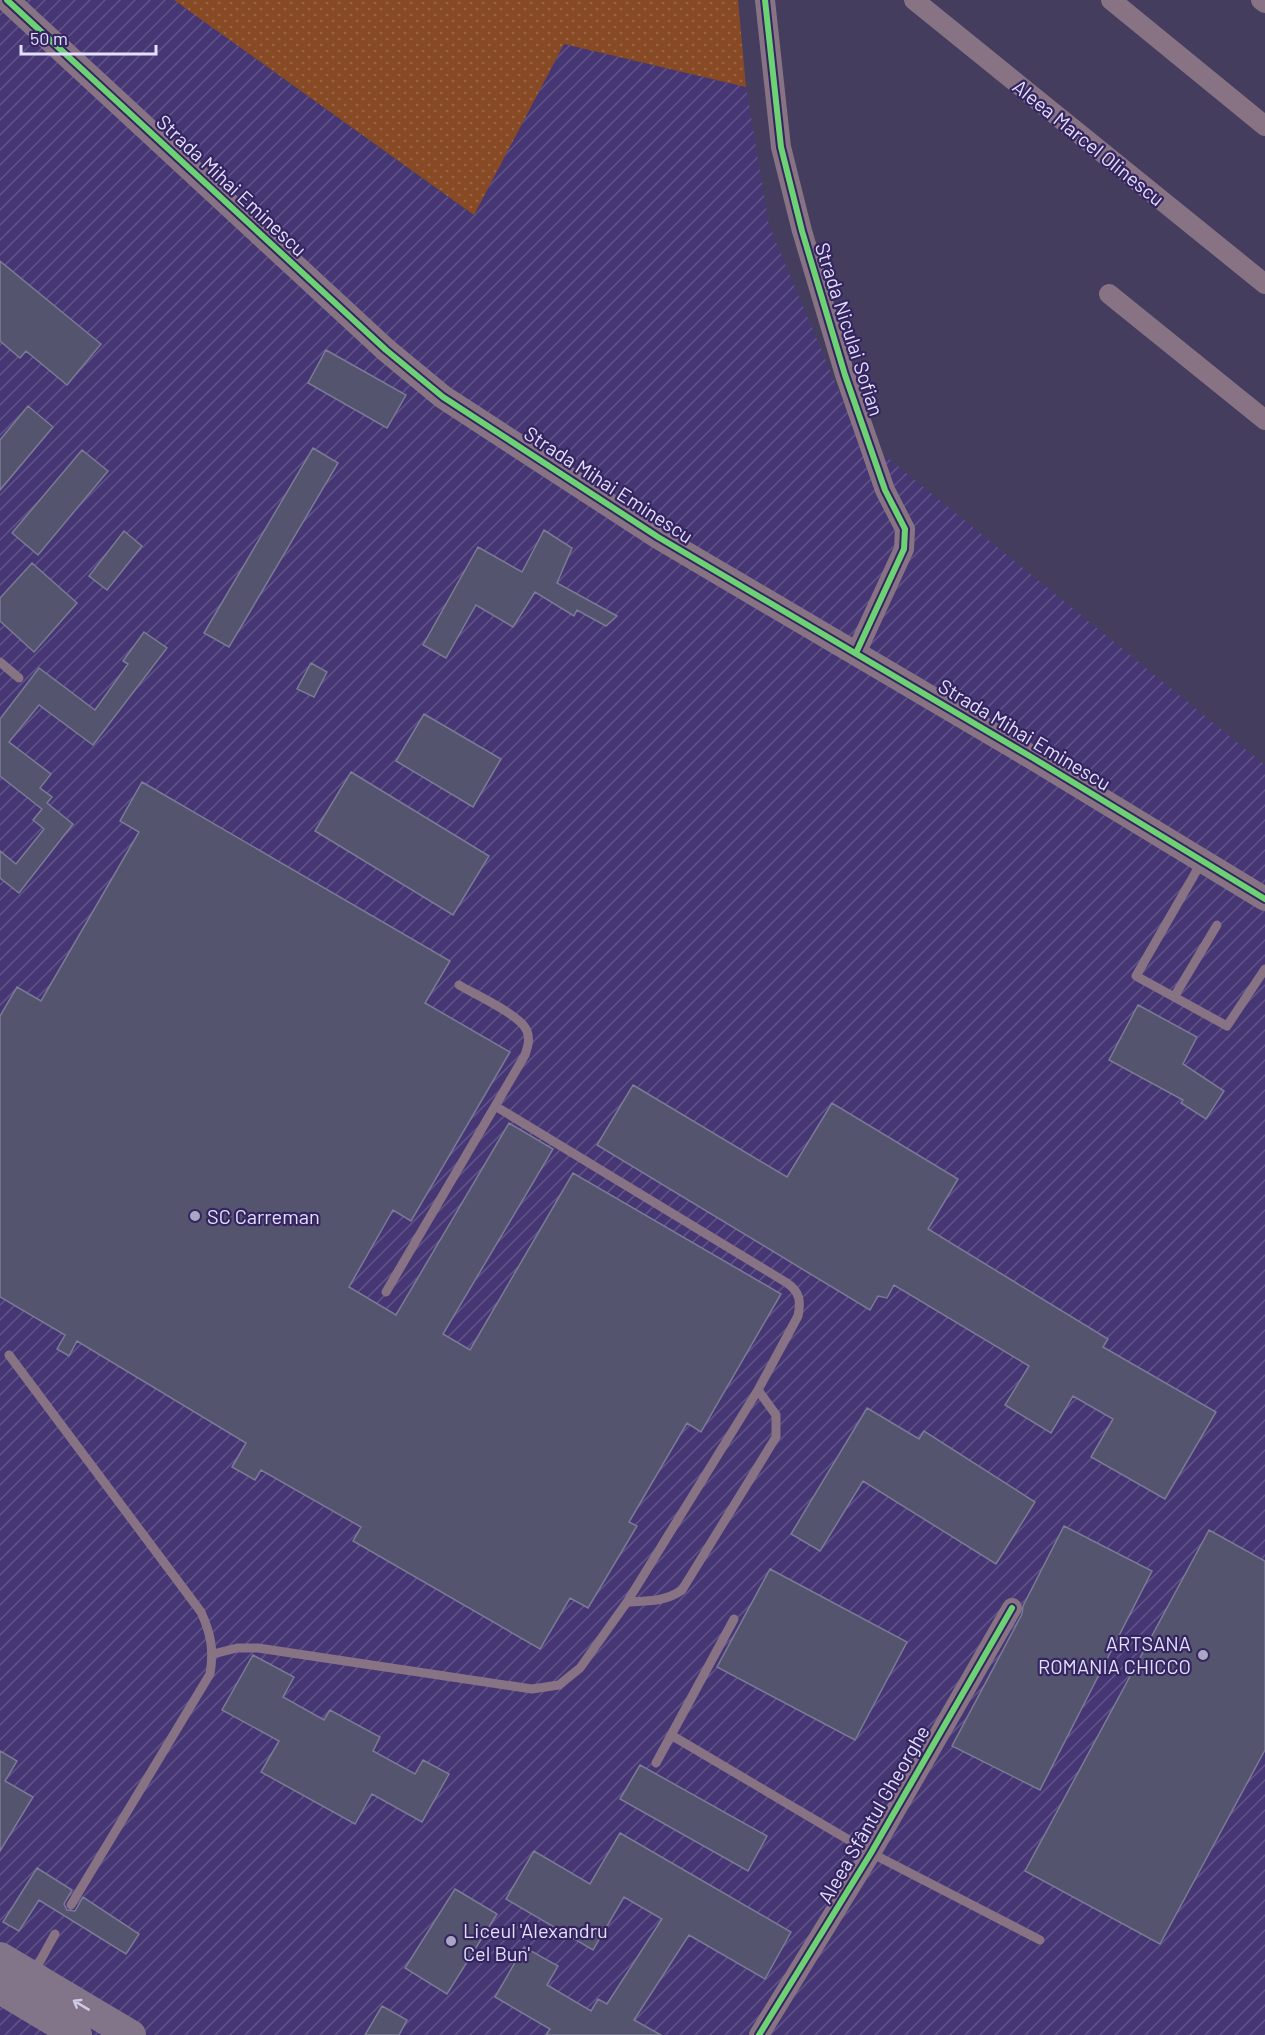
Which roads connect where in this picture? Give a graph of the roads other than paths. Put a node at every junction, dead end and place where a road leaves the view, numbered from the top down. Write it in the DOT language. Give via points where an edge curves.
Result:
graph roads {
  1 [pos="7,0"];
  2 [pos="765,0"];
  3 [pos="914,0"];
  4 [pos="1111,0"];
  5 [pos="1261,0"];
  6 [pos="1265,3"];
  7 [pos="1265,126"];
  8 [pos="1265,284"];
  9 [pos="1109,294"];
  10 [pos="1265,420"];
  11 [pos="856,653"];
  12 [pos="0,662"];
  13 [pos="19,678"];
  14 [pos="1202,861"];
  15 [pos="1265,899"];
  16 [pos="1217,924"];
  17 [pos="1265,969"];
  18 [pos="459,985"];
  19 [pos="1174,997"];
  20 [pos="495,1106"];
  21 [pos="386,1292"];
  22 [pos="9,1355"];
  23 [pos="758,1390"];
  24 [pos="627,1602"];
  25 [pos="1012,1608"];
  26 [pos="734,1618"];
  27 [pos="213,1654"];
  28 [pos="672,1735"];
  29 [pos="656,1763"];
  30 [pos="871,1852"];
  31 [pos="71,1905"];
  32 [pos="55,1934"];
  33 [pos="1040,1940"];
  34 [pos="0,1958"];
  35 [pos="20,1989"];
  36 [pos="77,2035"];
  37 [pos="131,2035"];
  38 [pos="759,2035"];
  1 -- 11 [label="street, Strada Mihai Eminescu" via="416,377 658,537"];
  2 -- 11 [label="street, Strada Niculai Sofian" via="781,147 802,231 845,375 885,490 904,529 904,549"];
  3 -- 8 [label="street, Aleea Marcel Olinescu"];
  4 -- 7 [label="street"];
  5 -- 6 [label="street"];
  9 -- 10 [label="street"];
  11 -- 14 [label="street, Strada Mihai Eminescu"];
  12 -- 13 [label="lane"];
  14 -- 15 [label="street, Strada Mihai Eminescu"];
  14 -- 19 [label="lane" via="1136,976"];
  16 -- 19 [label="lane"];
  17 -- 19 [label="lane" via="1227,1026"];
  18 -- 20 [label="lane" via="514,1017 526,1029 530,1042"];
  20 -- 21 [label="lane"];
  20 -- 23 [label="lane" via="797,1290 798,1316"];
  22 -- 27 [label="lane" via="201,1612 212,1636"];
  23 -- 24 [label="lane"];
  23 -- 24 [label="lane" via="776,1415 776,1437 682,1590 660,1601"];
  24 -- 27 [label="lane" via="580,1668 559,1685 532,1689 258,1648"];
  25 -- 30 [label="street, Aleea Sfântul Gheorghe"];
  26 -- 28 [label="lane"];
  27 -- 31 [label="lane" via="210,1674"];
  28 -- 29 [label="lane"];
  28 -- 30 [label="lane"];
  30 -- 33 [label="lane"];
  30 -- 38 [label="street, Aleea Sfântul Gheorghe"];
  32 -- 35 [label="lane"];
  34 -- 35 [label="main road"];
  35 -- 36 [label="main road"];
  37 -- 35 [label="main road, one-way"];
}
